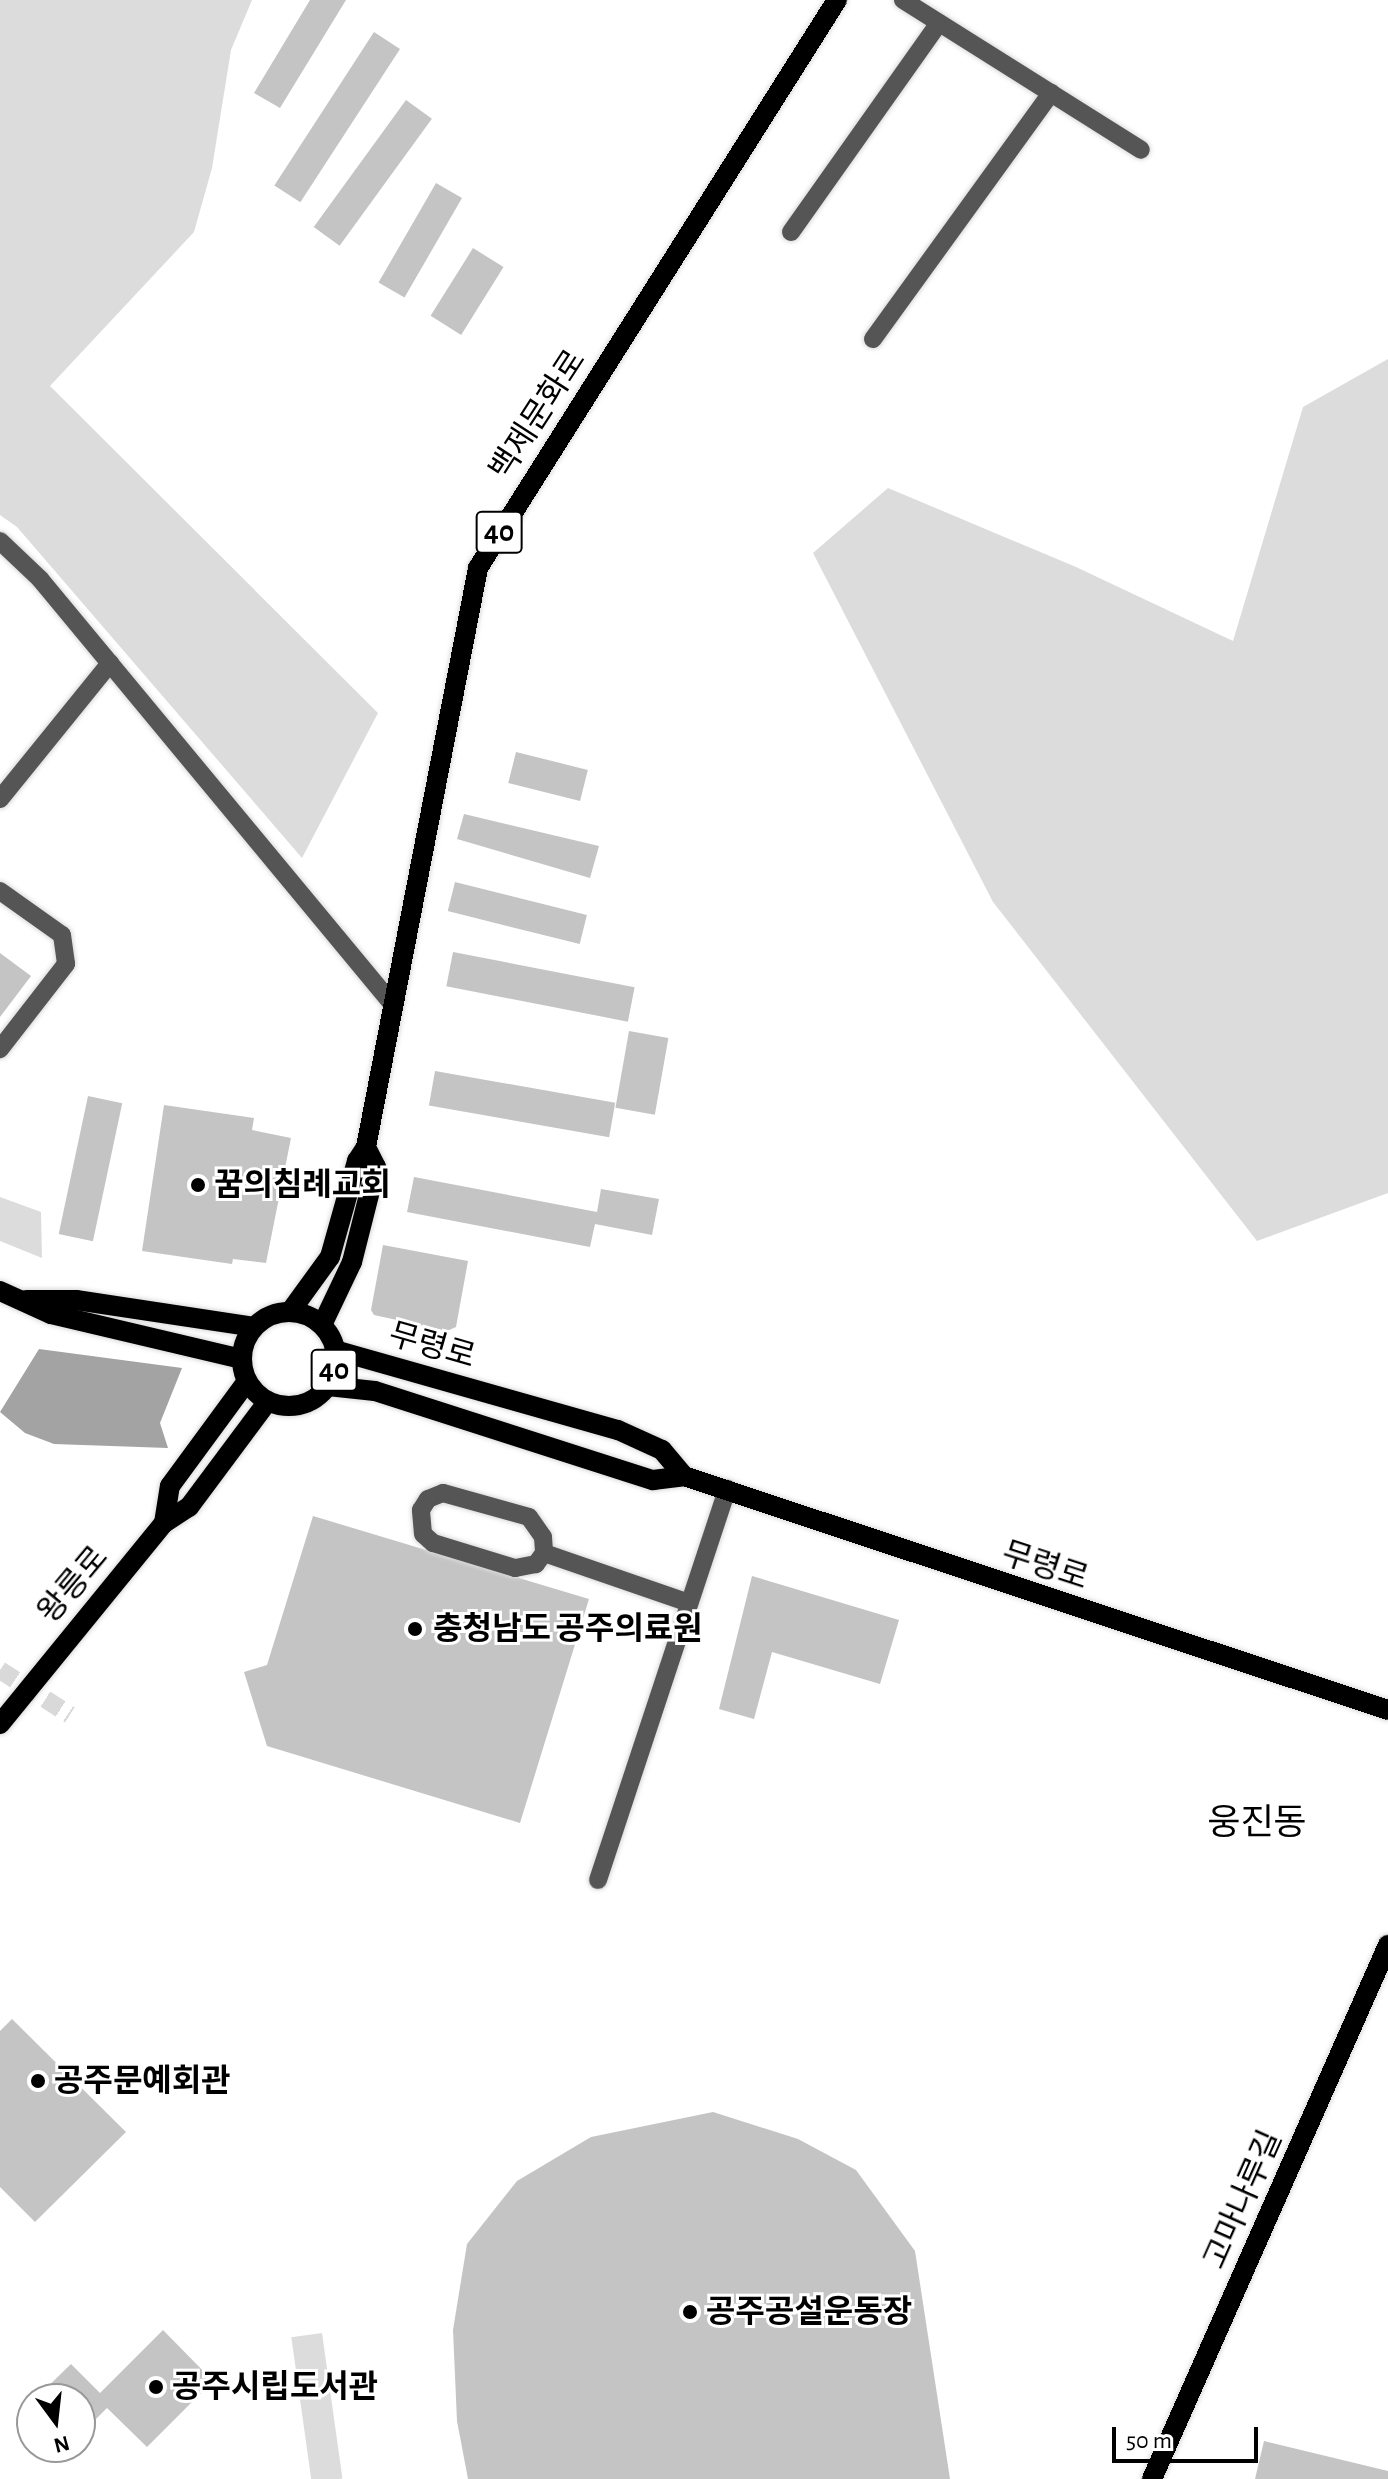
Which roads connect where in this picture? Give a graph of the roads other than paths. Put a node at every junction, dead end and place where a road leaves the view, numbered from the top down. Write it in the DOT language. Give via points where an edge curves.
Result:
graph roads {
  1 [pos="837,0"];
  2 [pos="903,0"];
  3 [pos="939,23"];
  4 [pos="1051,93"];
  5 [pos="1141,150"];
  6 [pos="791,232"];
  7 [pos="873,339"];
  8 [pos="0,541"];
  9 [pos="110,663"];
  10 [pos="0,799"];
  11 [pos="0,891"];
  12 [pos="393,1005"];
  13 [pos="0,1049"];
  14 [pos="366,1147"];
  15 [pos="0,1291"];
  16 [pos="26,1300"];
  17 [pos="290,1312"];
  18 [pos="322,1325"];
  19 [pos="254,1327"];
  20 [pos="335,1350"];
  21 [pos="242,1359"];
  22 [pos="247,1381"];
  23 [pos="328,1386"];
  24 [pos="268,1401"];
  25 [pos="684,1476"];
  26 [pos="727,1489"];
  27 [pos="164,1523"];
  28 [pos="544,1553"];
  29 [pos="689,1603"];
  30 [pos="1388,1710"];
  31 [pos="0,1724"];
  32 [pos="598,1880"];
  33 [pos="1388,1945"];
  34 [pos="1152,2479"];
  1 -- 12 [label="main road, 백제문화로 / 40" via="478,568"];
  2 -- 3 [label="street"];
  3 -- 4 [label="street"];
  3 -- 6 [label="street"];
  4 -- 5 [label="street"];
  4 -- 7 [label="street"];
  8 -- 9 [label="street"];
  9 -- 10 [label="street"];
  9 -- 12 [label="street"];
  11 -- 13 [label="street" via="62,935 66,964"];
  12 -- 14 [label="main road, 백제문화로 / 40"];
  14 -- 17 [label="main road, 백제문화로 / 40" via="357,1161 330,1257"];
  14 -- 18 [label="main road, 백제문화로 / 40" via="376,1167 352,1262"];
  15 -- 16 [label="main road"];
  16 -- 19 [label="main road" via="63,1299"];
  16 -- 21 [label="main road" via="51,1314"];
  17 -- 18 [label="main road, 40"];
  17 -- 19 [label="main road, 40"];
  18 -- 20 [label="main road, 40"];
  19 -- 21 [label="main road"];
  20 -- 23 [label="main road, 40"];
  20 -- 25 [label="main road, 무령로" via="618,1430 662,1450"];
  21 -- 22 [label="main road"];
  22 -- 24 [label="main road, 40"];
  22 -- 27 [label="main road, 왕릉로 / 40" via="170,1486"];
  23 -- 24 [label="main road, 40" via="294,1406"];
  23 -- 25 [label="main road, 무령로" via="375,1391 653,1480"];
  24 -- 27 [label="main road, 왕릉로 / 40" via="189,1507"];
  25 -- 26 [label="main road, 무령로"];
  26 -- 29 [label="street"];
  26 -- 30 [label="main road, 무령로"];
  27 -- 31 [label="main road, 왕릉로 / 40"];
  28 -- 28 [label="street" via="543,1537 529,1517 443,1493 428,1499 421,1510 423,1534 433,1543 515,1568 536,1564"];
  28 -- 29 [label="street"];
  29 -- 32 [label="street"];
  33 -- 34 [label="main road, 고마나루길"];
}
